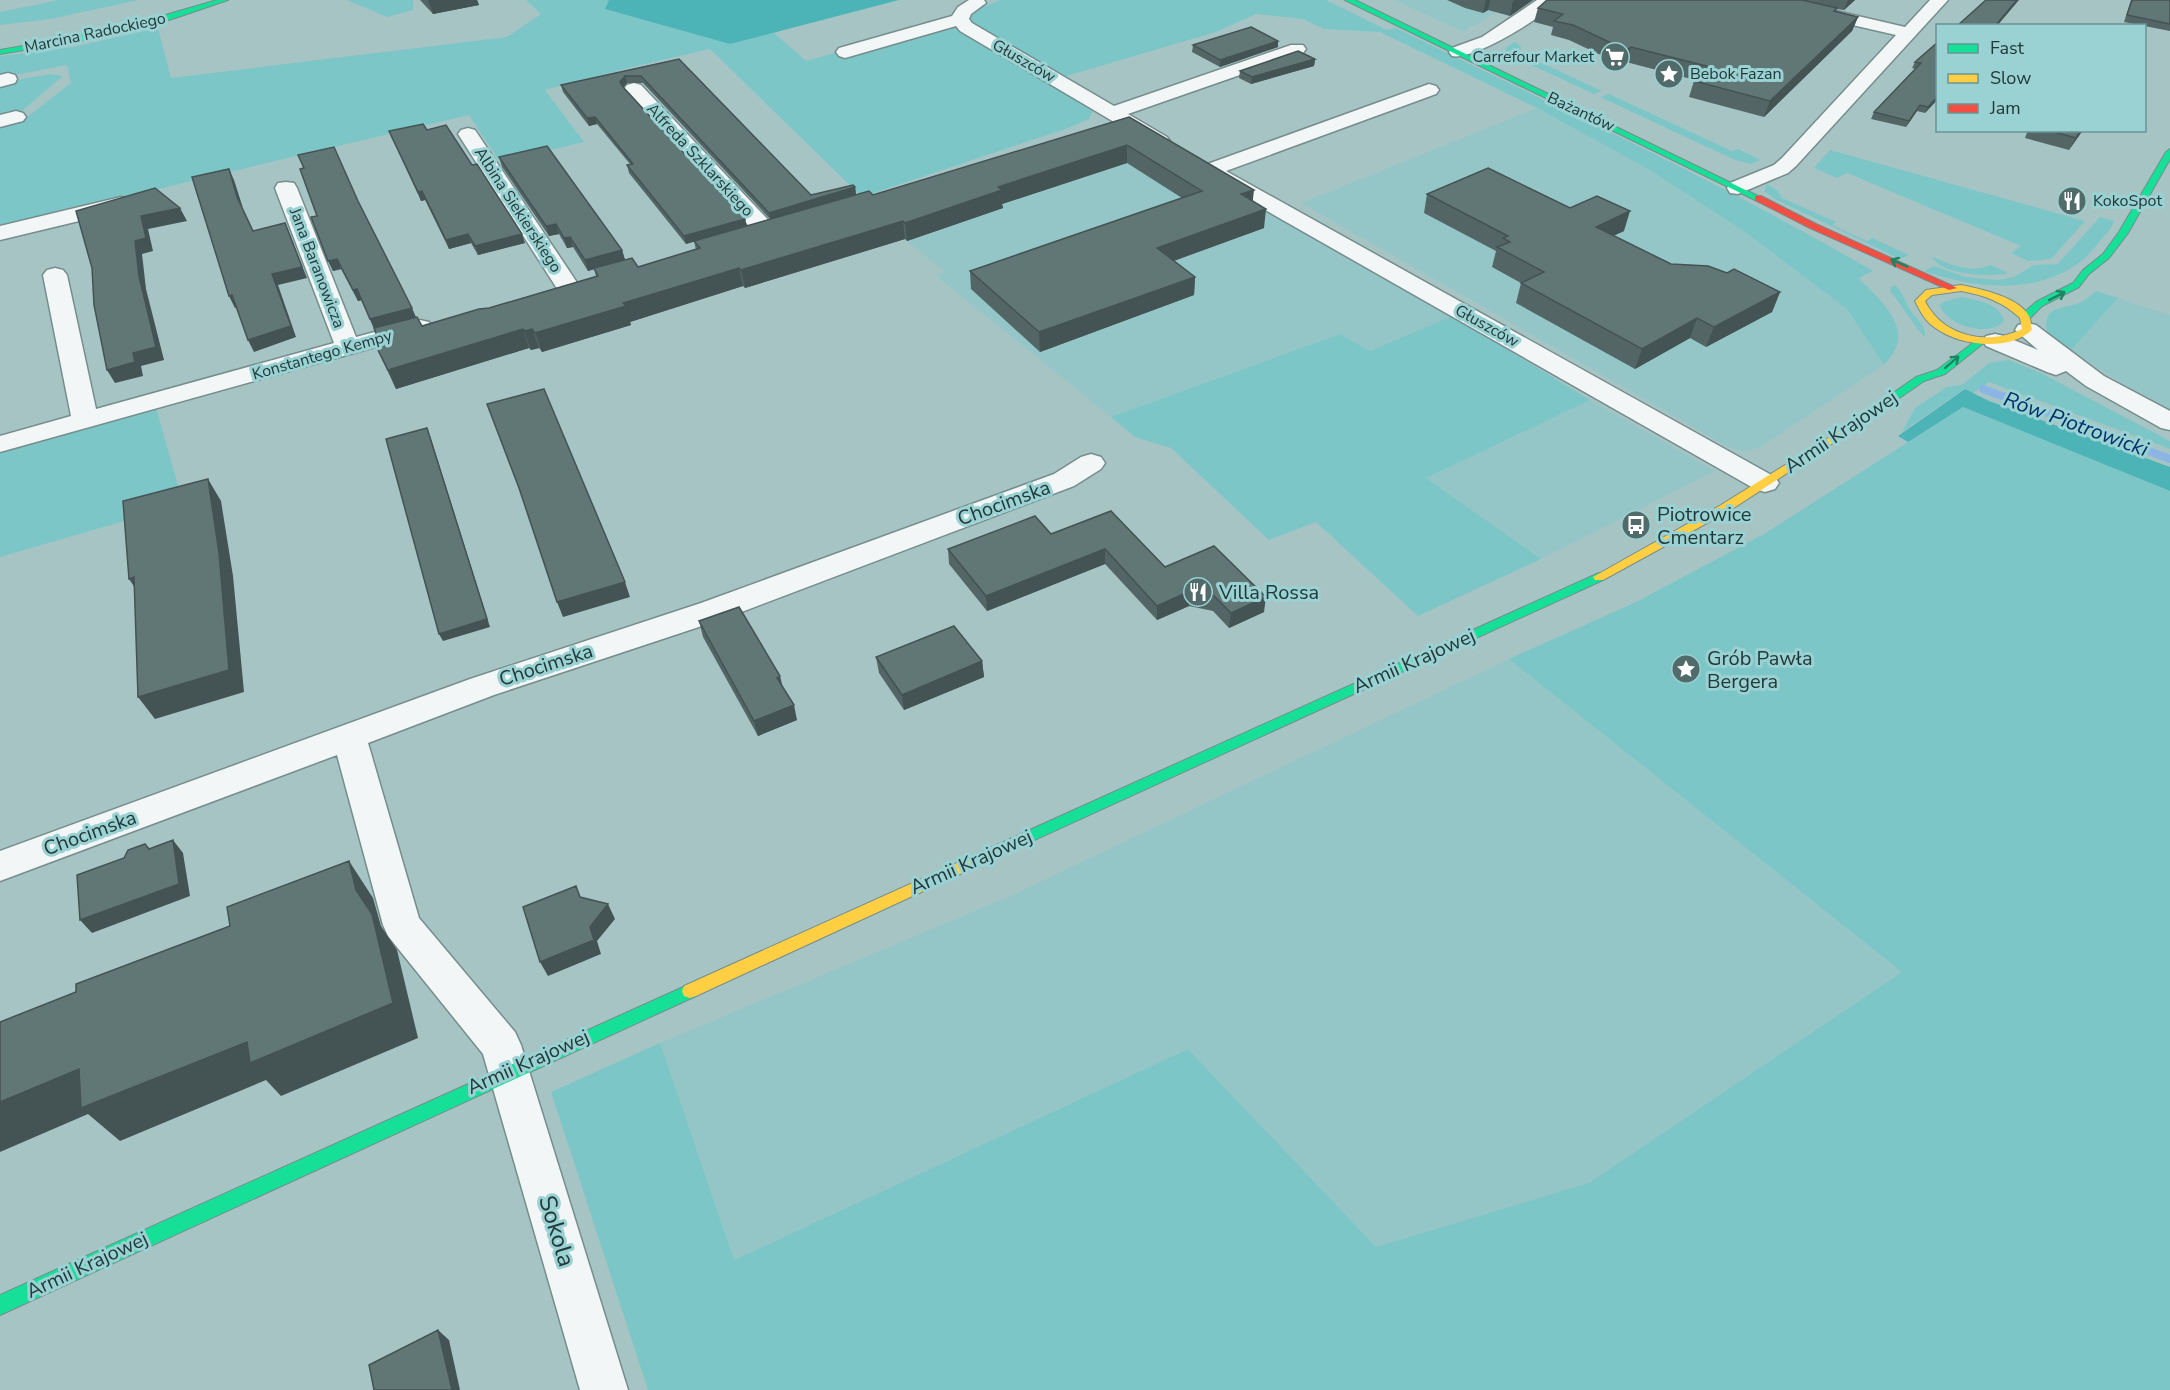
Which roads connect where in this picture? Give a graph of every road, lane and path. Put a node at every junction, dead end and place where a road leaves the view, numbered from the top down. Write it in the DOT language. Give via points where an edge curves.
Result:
graph roads {
  1 [pos="224,0"];
  2 [pos="1348,0"];
  3 [pos="1549,0"];
  4 [pos="1767,0"];
  5 [pos="1939,0"];
  6 [pos="977,3"];
  7 [pos="1870,7"];
  8 [pos="960,19"];
  9 [pos="1857,21"];
  10 [pos="1909,33"];
  11 [pos="1297,49"];
  12 [pos="0,51"];
  13 [pos="845,52"];
  14 [pos="1458,52"];
  15 [pos="634,89"];
  16 [pos="1430,90"];
  17 [pos="1115,121"];
  18 [pos="468,134"];
  19 [pos="2170,153"];
  20 [pos="1192,160"];
  21 [pos="286,188"];
  22 [pos="1738,188"];
  23 [pos="141,199"];
  24 [pos="1813,226"];
  25 [pos="766,231"];
  26 [pos="0,233"];
  27 [pos="2086,272"];
  28 [pos="55,275"];
  29 [pos="1891,276"];
  30 [pos="2051,281"];
  31 [pos="568,287"];
  32 [pos="1952,288"];
  33 [pos="2016,289"];
  34 [pos="1987,293"];
  35 [pos="441,322"];
  36 [pos="1933,322"];
  37 [pos="2026,323"];
  38 [pos="1934,339"];
  39 [pos="1988,340"];
  40 [pos="348,347"];
  41 [pos="1924,364"];
  42 [pos="1920,379"];
  43 [pos="2095,381"];
  44 [pos="85,420"];
  45 [pos="2170,422"];
  46 [pos="0,444"];
  47 [pos="1091,463"];
  48 [pos="1766,483"];
  49 [pos="349,737"];
  50 [pos="0,867"];
  51 [pos="509,1071"];
  52 [pos="0,1305"];
  53 [pos="604,1390"];
  1 -- 12 [label="street, Marcina Radockiego" via="118,31"];
  2 -- 14 [label="street, Bażantów"];
  3 -- 14 [label="street" via="1488,41"];
  4 -- 9 [label="street"];
  5 -- 10 [label="street"];
  6 -- 8 [label="street" via="965,10"];
  7 -- 9 [label="street"];
  8 -- 13 [label="street"];
  8 -- 17 [label="street, Głuszców" via="978,35"];
  9 -- 10 [label="street"];
  10 -- 22 [label="street" via="1789,162"];
  11 -- 17 [label="street"];
  14 -- 22 [label="street, Bażantów"];
  15 -- 25 [label="street, Alfreda Szklarskiego"];
  16 -- 20 [label="street"];
  17 -- 20 [label="street, Głuszców"];
  18 -- 31 [label="street, Albina Siekierskiego"];
  19 -- 27 [label="street" via="2123,233 2106,256"];
  20 -- 48 [label="street, Głuszców"];
  21 -- 40 [label="street, Jana Baranowicza"];
  22 -- 24 [label="street, Bażantów"];
  23 -- 26 [label="street"];
  24 -- 29 [label="street, Bażantów"];
  32 -- 24 [label="street, Bażantów, one-way"];
  27 -- 30 [label="street"];
  37 -- 27 [label="street, one-way" via="2030,310 2076,285"];
  28 -- 44 [label="street"];
  32 -- 34 [label="street"];
  32 -- 36 [label="street" via="1918,294 1920,306"];
  33 -- 34 [label="street"];
  34 -- 37 [label="street" via="2011,304"];
  35 -- 40 [label="street, Konstantego Kempy"];
  36 -- 38 [label="street"];
  36 -- 39 [label="street" via="1955,333"];
  37 -- 39 [label="street" via="2016,338"];
  37 -- 43 [label="street"];
  42 -- 39 [label="street, Armii Krajowej, one-way" via="1941,372 1972,345"];
  39 -- 43 [label="street"];
  40 -- 44 [label="street, Konstantego Kempy"];
  41 -- 42 [label="street"];
  42 -- 48 [label="street, Armii Krajowej"];
  43 -- 45 [label="street"];
  44 -- 46 [label="street, Konstantego Kempy"];
  47 -- 49 [label="street, Chocimska" via="1064,480 722,607 482,687"];
  48 -- 51 [label="street, Armii Krajowej" via="1603,575"];
  49 -- 50 [label="street, Chocimska"];
  49 -- 51 [label="street, Sokola" via="402,925 501,1045"];
  51 -- 52 [label="street, Armii Krajowej"];
  51 -- 53 [label="street, Sokola"];
}
